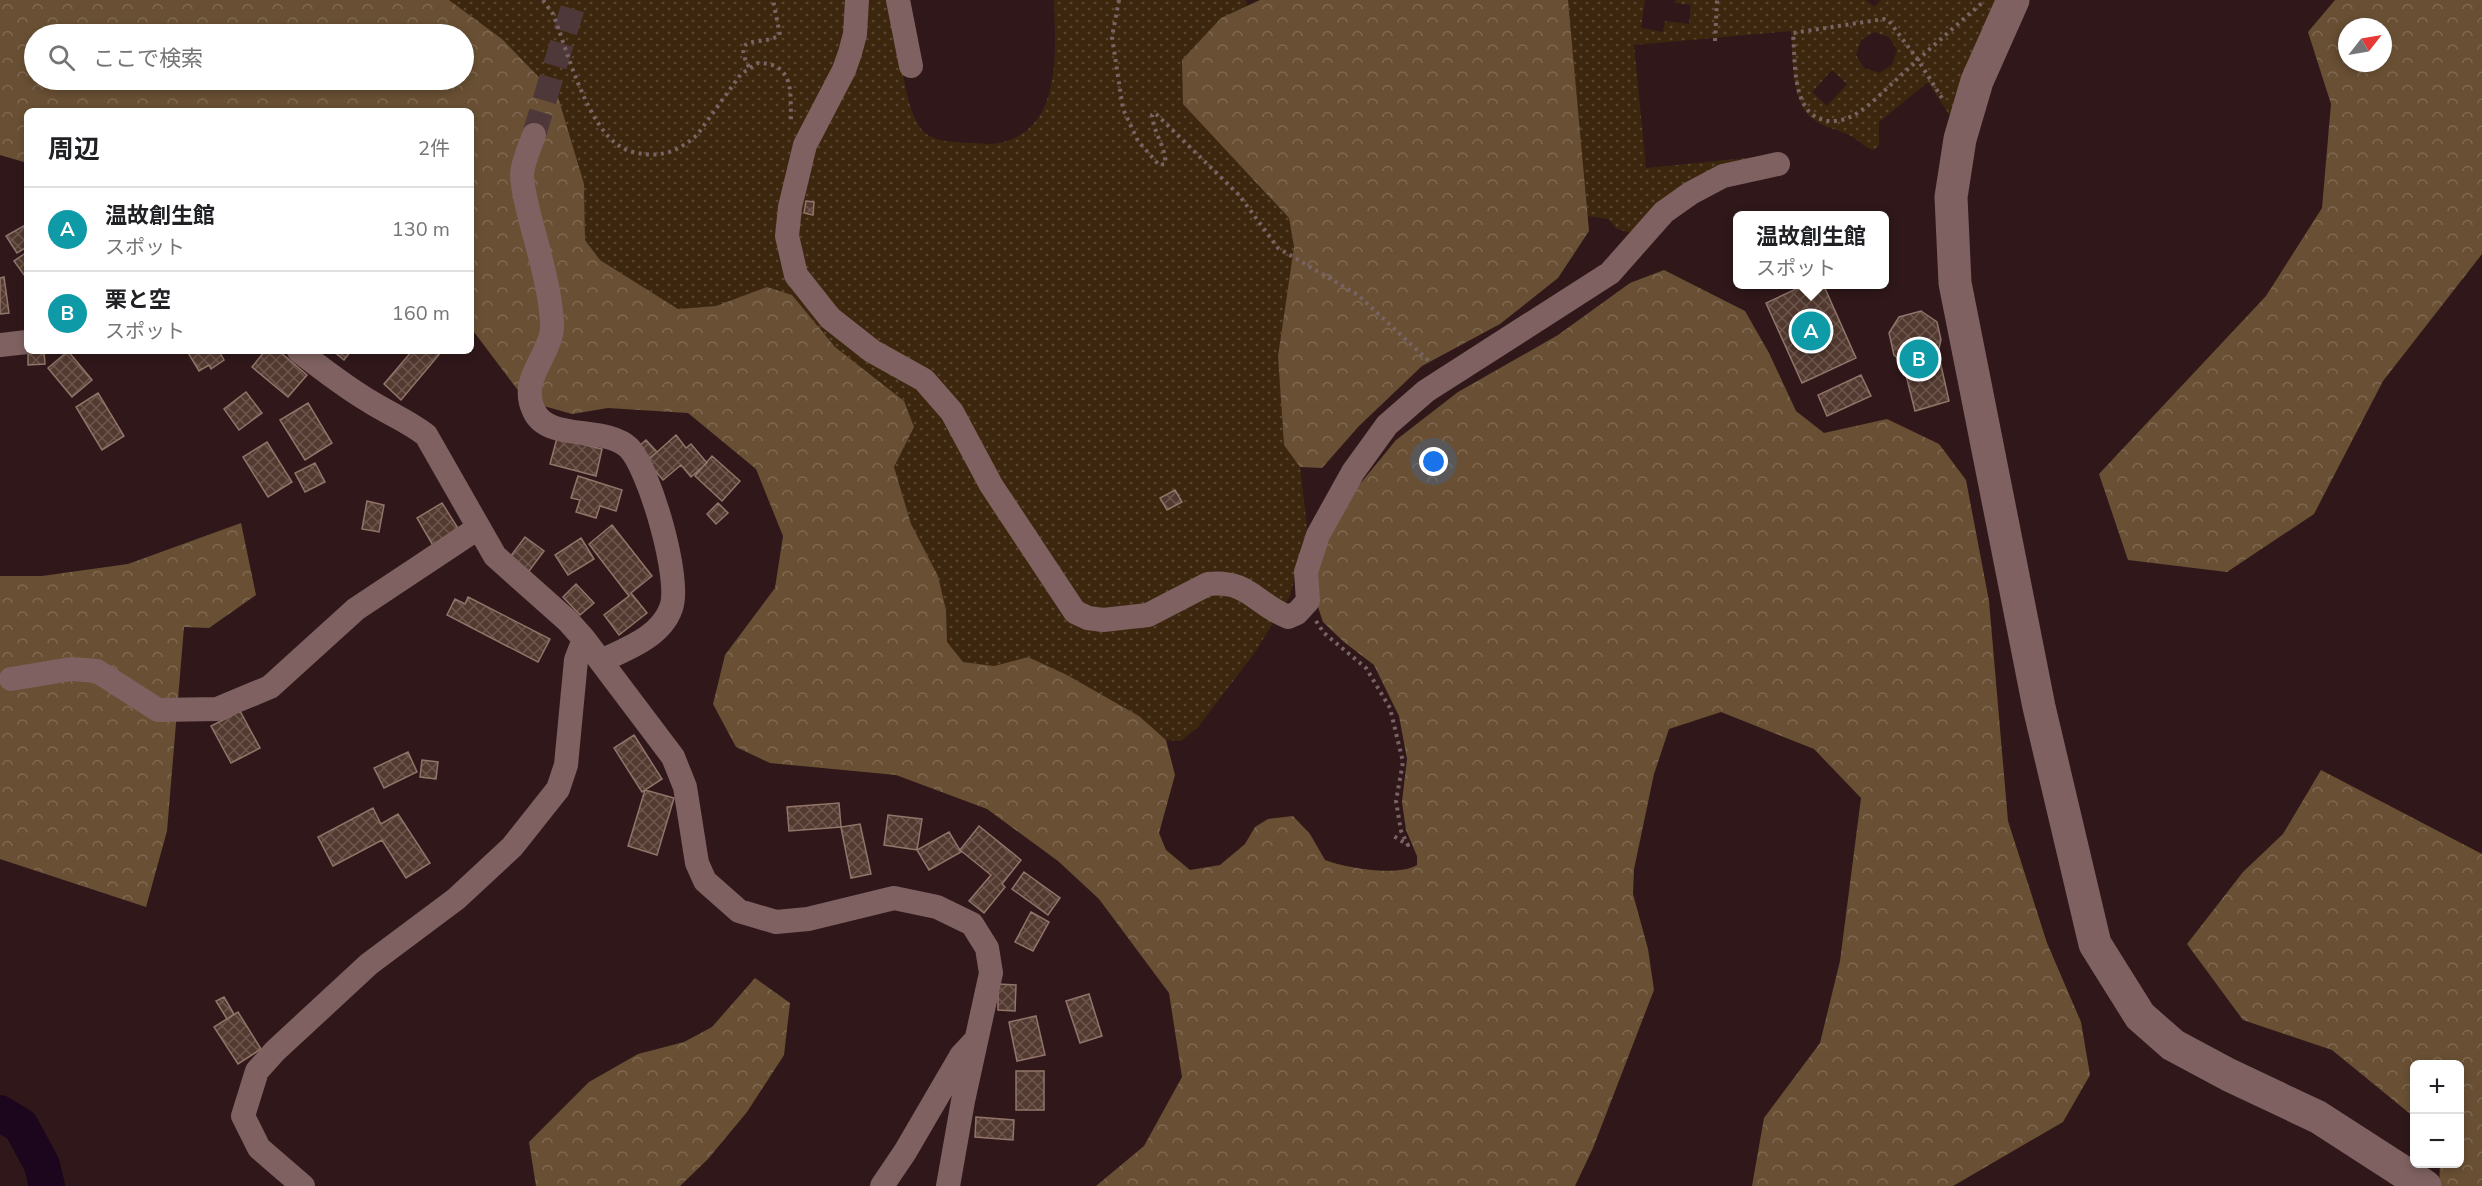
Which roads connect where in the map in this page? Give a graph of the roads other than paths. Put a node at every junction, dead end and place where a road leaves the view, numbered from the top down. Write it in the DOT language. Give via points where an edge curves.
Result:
graph roads {
  1 [pos="857,0"];
  2 [pos="898,0"];
  3 [pos="2013,0"];
  4 [pos="911,66"];
  5 [pos="534,135"];
  6 [pos="1778,164"];
  7 [pos="24,342"];
  8 [pos="0,345"];
  9 [pos="303,354"];
  10 [pos="478,528"];
  11 [pos="584,639"];
  12 [pos="601,661"];
  13 [pos="11,679"];
  14 [pos="977,1038"];
  15 [pos="303,1186"];
  16 [pos="882,1186"];
  17 [pos="948,1186"];
  18 [pos="2426,1186"];
  1 -- 6 [label="street" via="850,53 808,138 792,196 787,236 796,275 830,318 872,351 924,380 952,412 991,485 1065,601 1088,618 1148,615 1208,584 1219,583 1233,584 1288,617 1296,613 1308,601 1306,572 1318,535 1353,472 1387,425 1426,391 1610,273 1664,212 1690,193 1723,177"];
  2 -- 4 [label="street"];
  3 -- 18 [label="street" via="1977,81 1960,139 1951,197 1955,283 2039,708 2096,944 2140,1016 2173,1045 2318,1117"];
  5 -- 12 [label="street" via="522,173 551,311 551,334 529,384 529,398 541,421 555,428 613,437 628,447 641,465 651,492 673,580 672,606 660,626 640,642"];
  7 -- 8 [label="street"];
  9 -- 10 [label="street" via="333,378 426,435"];
  10 -- 11 [label="street" via="495,556"];
  10 -- 13 [label="street" via="356,609 270,687 217,709 158,710 97,671 71,669"];
  11 -- 12 [label="street"];
  11 -- 15 [label="street" via="576,660 566,765 558,789 512,847 456,899 369,964 257,1071 243,1116 258,1148"];
  12 -- 14 [label="street" via="673,757 685,787 697,863 705,881 739,911 776,922 808,919 894,898 937,907 972,924 987,948 991,973"];
  14 -- 16 [label="street" via="960,1056"];
  14 -- 17 [label="street"];
}
